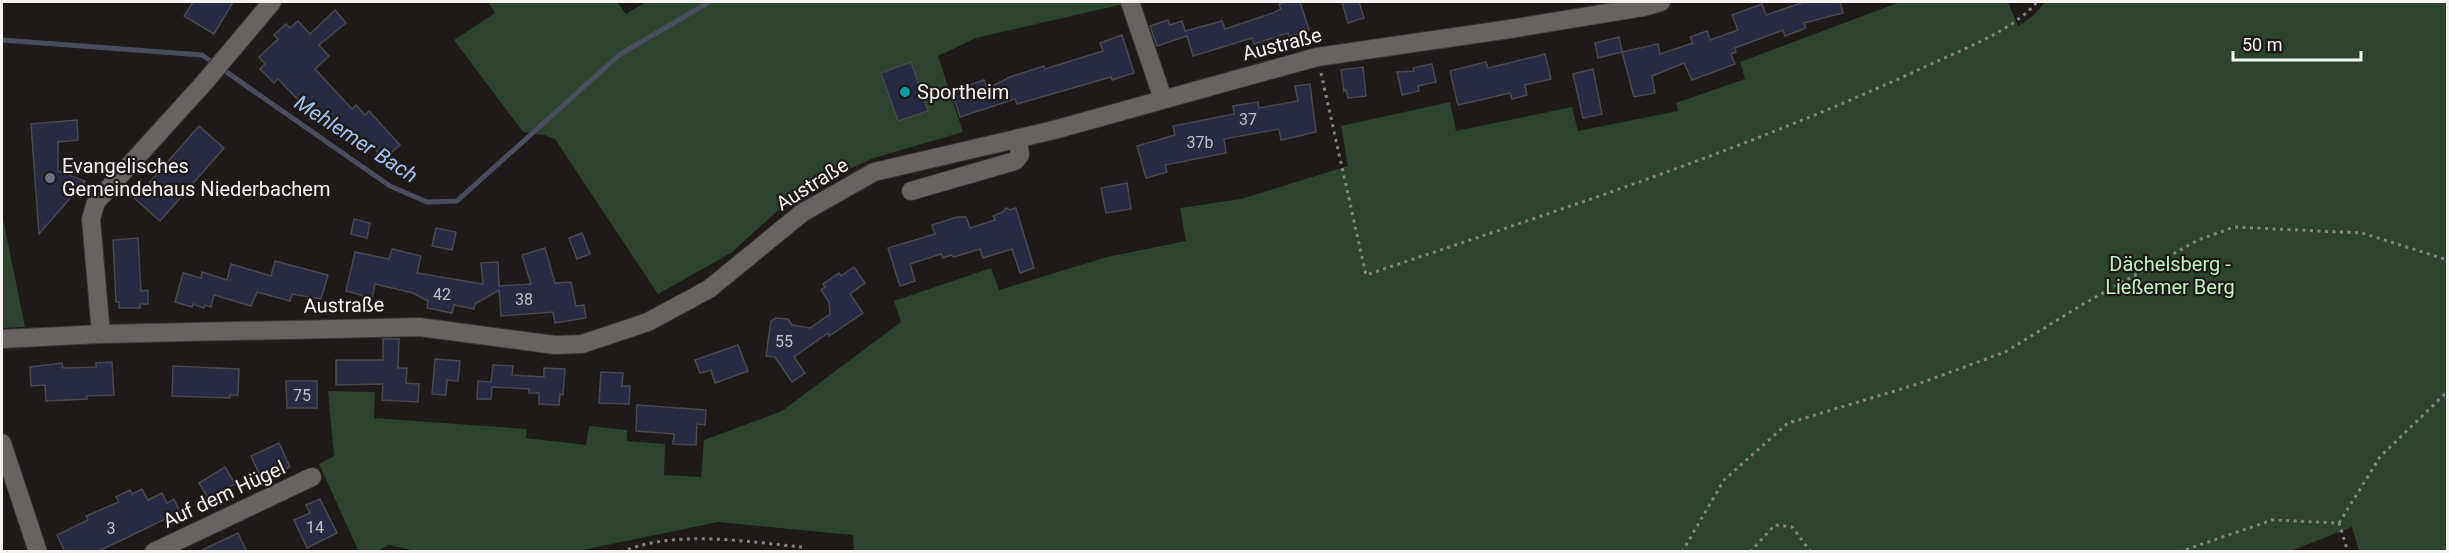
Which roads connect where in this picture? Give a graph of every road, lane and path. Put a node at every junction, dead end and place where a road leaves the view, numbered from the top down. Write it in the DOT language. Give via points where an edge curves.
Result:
graph roads {
  1 [pos="272,2"];
  2 [pos="1130,2"];
  3 [pos="1661,2"];
  4 [pos="2037,2"];
  5 [pos="1317,57"];
  6 [pos="1163,99"];
  7 [pos="1018,138"];
  8 [pos="910,191"];
  9 [pos="2448,260"];
  10 [pos="101,334"];
  11 [pos="2,339"];
  12 [pos="2448,391"];
  13 [pos="2,443"];
  14 [pos="312,477"];
  15 [pos="2339,522"];
  16 [pos="803,547"];
  17 [pos="35,551"];
  18 [pos="154,552"];
  19 [pos="621,552"];
  20 [pos="1682,552"];
  21 [pos="1750,552"];
  22 [pos="1811,552"];
  23 [pos="2179,552"];
  24 [pos="2348,552"];
  1 -- 10 [label="street" via="96,202 91,219"];
  2 -- 6 [label="street"];
  3 -- 5 [label="street, Austraße"];
  4 -- 5 [label="path" via="1986,38 1869,92 1647,180 1366,275"];
  5 -- 6 [label="street, Austraße"];
  6 -- 7 [label="street, Austraße"];
  7 -- 8 [label="street" via="1020,155 1015,161"];
  7 -- 10 [label="street, Austraße" via="874,172 802,213 709,289 648,322 582,344 555,345 419,327"];
  9 -- 20 [label="path" via="2362,233 2234,227 2198,240 2005,352 1918,384 1788,423 1724,480"];
  10 -- 11 [label="street, Austraße"];
  12 -- 15 [label="path" via="2380,457"];
  13 -- 17 [label="street"];
  14 -- 18 [label="street, Auf dem Hügel"];
  15 -- 23 [label="path" via="2272,520"];
  15 -- 24 [label="path"];
  16 -- 19 [label="path" via="718,539 674,540"];
  21 -- 22 [label="path" via="1775,525 1792,526"];
}
